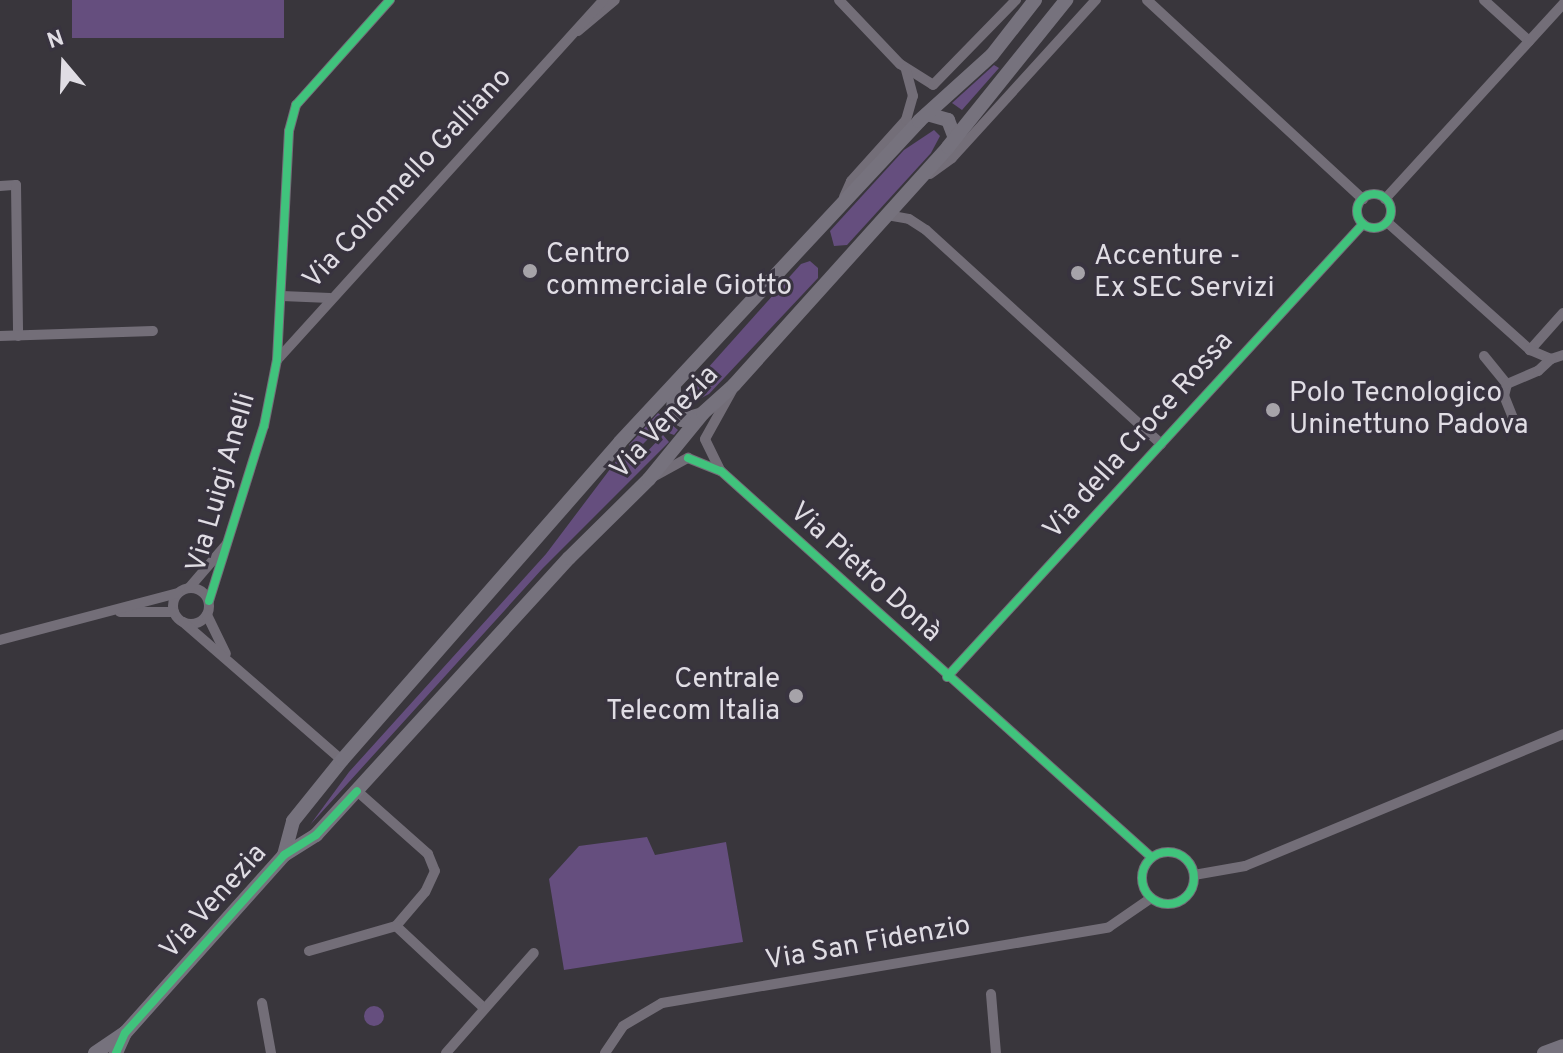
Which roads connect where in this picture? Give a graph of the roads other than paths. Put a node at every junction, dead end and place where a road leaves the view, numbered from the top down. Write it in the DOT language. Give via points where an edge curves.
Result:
graph roads {
  1 [pos="390,0"];
  2 [pos="603,0"];
  3 [pos="615,0"];
  4 [pos="839,0"];
  5 [pos="1016,0"];
  6 [pos="1035,0"];
  7 [pos="1066,0"];
  8 [pos="1096,0"];
  9 [pos="1147,0"];
  10 [pos="1484,0"];
  11 [pos="1563,4"];
  12 [pos="577,32"];
  13 [pos="1529,41"];
  14 [pos="903,66"];
  15 [pos="933,85"];
  16 [pos="949,92"];
  17 [pos="927,114"];
  18 [pos="955,138"];
  19 [pos="0,186"];
  20 [pos="910,190"];
  21 [pos="1363,199"];
  22 [pos="1385,199"];
  23 [pos="841,205"];
  24 [pos="887,215"];
  25 [pos="1387,222"];
  26 [pos="1363,224"];
  27 [pos="282,296"];
  28 [pos="330,298"];
  29 [pos="1563,313"];
  30 [pos="153,331"];
  31 [pos="0,336"];
  32 [pos="18,336"];
  33 [pos="1530,350"];
  34 [pos="1563,355"];
  35 [pos="1484,356"];
  36 [pos="1551,359"];
  37 [pos="277,360"];
  38 [pos="1507,384"];
  39 [pos="734,385"];
  40 [pos="674,387"];
  41 [pos="703,413"];
  42 [pos="1513,418"];
  43 [pos="1161,444"];
  44 [pos="721,471"];
  45 [pos="649,479"];
  46 [pos="227,543"];
  47 [pos="189,588"];
  48 [pos="178,593"];
  49 [pos="209,601"];
  50 [pos="114,612"];
  51 [pos="174,612"];
  52 [pos="207,615"];
  53 [pos="183,622"];
  54 [pos="0,640"];
  55 [pos="226,654"];
  56 [pos="947,677"];
  57 [pos="1563,734"];
  58 [pos="342,760"];
  59 [pos="357,791"];
  60 [pos="284,855"];
  61 [pos="1151,857"];
  62 [pos="1194,875"];
  63 [pos="1151,898"];
  64 [pos="396,926"];
  65 [pos="309,951"];
  66 [pos="534,953"];
  67 [pos="991,994"];
  68 [pos="262,1003"];
  69 [pos="484,1008"];
  70 [pos="125,1033"];
  71 [pos="1563,1046"];
  72 [pos="95,1053"];
  73 [pos="116,1053"];
  74 [pos="271,1053"];
  75 [pos="446,1053"];
  76 [pos="605,1053"];
  77 [pos="996,1053"];
  78 [pos="1544,1053"];
  1 -- 27 [label="street, Via Luigi Anelli" via="296,105 289,131"];
  2 -- 12 [label="street, Via Colonnello Galliano"];
  3 -- 12 [label="street, Via Colonnello Galliano"];
  4 -- 14 [label="street"];
  5 -- 15 [label="street"];
  6 -- 16 [label="main road, Via Venezia" via="992,55"];
  7 -- 18 [label="main road, Via Venezia"];
  8 -- 20 [label="street, Via Venezia" via="952,158"];
  9 -- 21 [label="street"];
  10 -- 13 [label="street"];
  11 -- 13 [label="street"];
  12 -- 28 [label="street, Via Colonnello Galliano"];
  13 -- 22 [label="street"];
  14 -- 15 [label="street"];
  14 -- 23 [label="street, Via Venezia" via="912,107 851,181"];
  15 -- 16 [label="street"];
  16 -- 17 [label="main road, Via Venezia"];
  17 -- 18 [label="main road" via="948,120"];
  17 -- 23 [label="main road, Via Venezia"];
  18 -- 20 [label="main road, Via Venezia"];
  19 -- 32 [label="street" via="16,185"];
  20 -- 24 [label="main road, Via Venezia"];
  21 -- 22 [label="street"];
  21 -- 26 [label="street" via="1357,211"];
  22 -- 25 [label="street" via="1391,211"];
  23 -- 40 [label="main road, Via Venezia"];
  24 -- 39 [label="main road, Via Venezia"];
  24 -- 43 [label="street" via="909,219 926,230"];
  25 -- 26 [label="street" via="1377,228"];
  25 -- 33 [label="street"];
  26 -- 43 [label="street, Via della Croce Rossa"];
  27 -- 28 [label="street"];
  27 -- 37 [label="street, Via Luigi Anelli"];
  28 -- 37 [label="street, Via Colonnello Galliano"];
  29 -- 33 [label="street"];
  30 -- 32 [label="street"];
  31 -- 32 [label="street"];
  33 -- 36 [label="street"];
  34 -- 36 [label="street"];
  35 -- 38 [label="street"];
  36 -- 38 [label="street" via="1538,371"];
  37 -- 46 [label="street, Via Luigi Anelli" via="264,426"];
  38 -- 42 [label="street" via="1504,396"];
  39 -- 41 [label="main road, Via Venezia"];
  39 -- 44 [label="street, Via Pietro Donà" via="706,430 707,447"];
  40 -- 41 [label="main road" via="673,415 689,420"];
  40 -- 58 [label="main road, Via Venezia"];
  41 -- 45 [label="main road, Via Venezia"];
  43 -- 56 [label="street, Via della Croce Rossa"];
  44 -- 45 [label="street, Via Pietro Donà" via="688,458"];
  44 -- 56 [label="street, Via Pietro Donà"];
  45 -- 59 [label="main road, Via Venezia" via="569,558"];
  46 -- 47 [label="street, Via Luigi Anelli"];
  46 -- 49 [label="street, Via Luigi Anelli"];
  47 -- 48 [label="street"];
  47 -- 49 [label="street" via="201,591"];
  48 -- 50 [label="street, Via Luigi Anelli" via="150,597"];
  48 -- 51 [label="street"];
  49 -- 52 [label="street"];
  50 -- 51 [label="street, Via Luigi Anelli"];
  50 -- 54 [label="street, Via Luigi Anelli"];
  51 -- 53 [label="street"];
  52 -- 53 [label="street" via="197,623"];
  52 -- 55 [label="street"];
  53 -- 55 [label="street"];
  55 -- 58 [label="street"];
  56 -- 61 [label="street, Via Pietro Donà"];
  57 -- 62 [label="street" via="1245,866"];
  58 -- 60 [label="main road, Via Venezia" via="293,821"];
  59 -- 60 [label="main road, Via Venezia" via="316,835"];
  59 -- 64 [label="street" via="428,854 435,871"];
  60 -- 70 [label="main road, Via Venezia"];
  61 -- 62 [label="street" via="1178,854"];
  61 -- 63 [label="street" via="1142,878"];
  62 -- 63 [label="street, Via San Fidenzio" via="1184,898 1167,904"];
  63 -- 76 [label="street, Via San Fidenzio" via="1109,927 662,1003 623,1026"];
  64 -- 65 [label="street"];
  64 -- 69 [label="street"];
  66 -- 69 [label="street"];
  67 -- 77 [label="street"];
  68 -- 74 [label="street"];
  69 -- 75 [label="street"];
  70 -- 72 [label="main road, Via Venezia"];
  70 -- 73 [label="main road, Via Venezia"];
  71 -- 78 [label="main road"];
}
